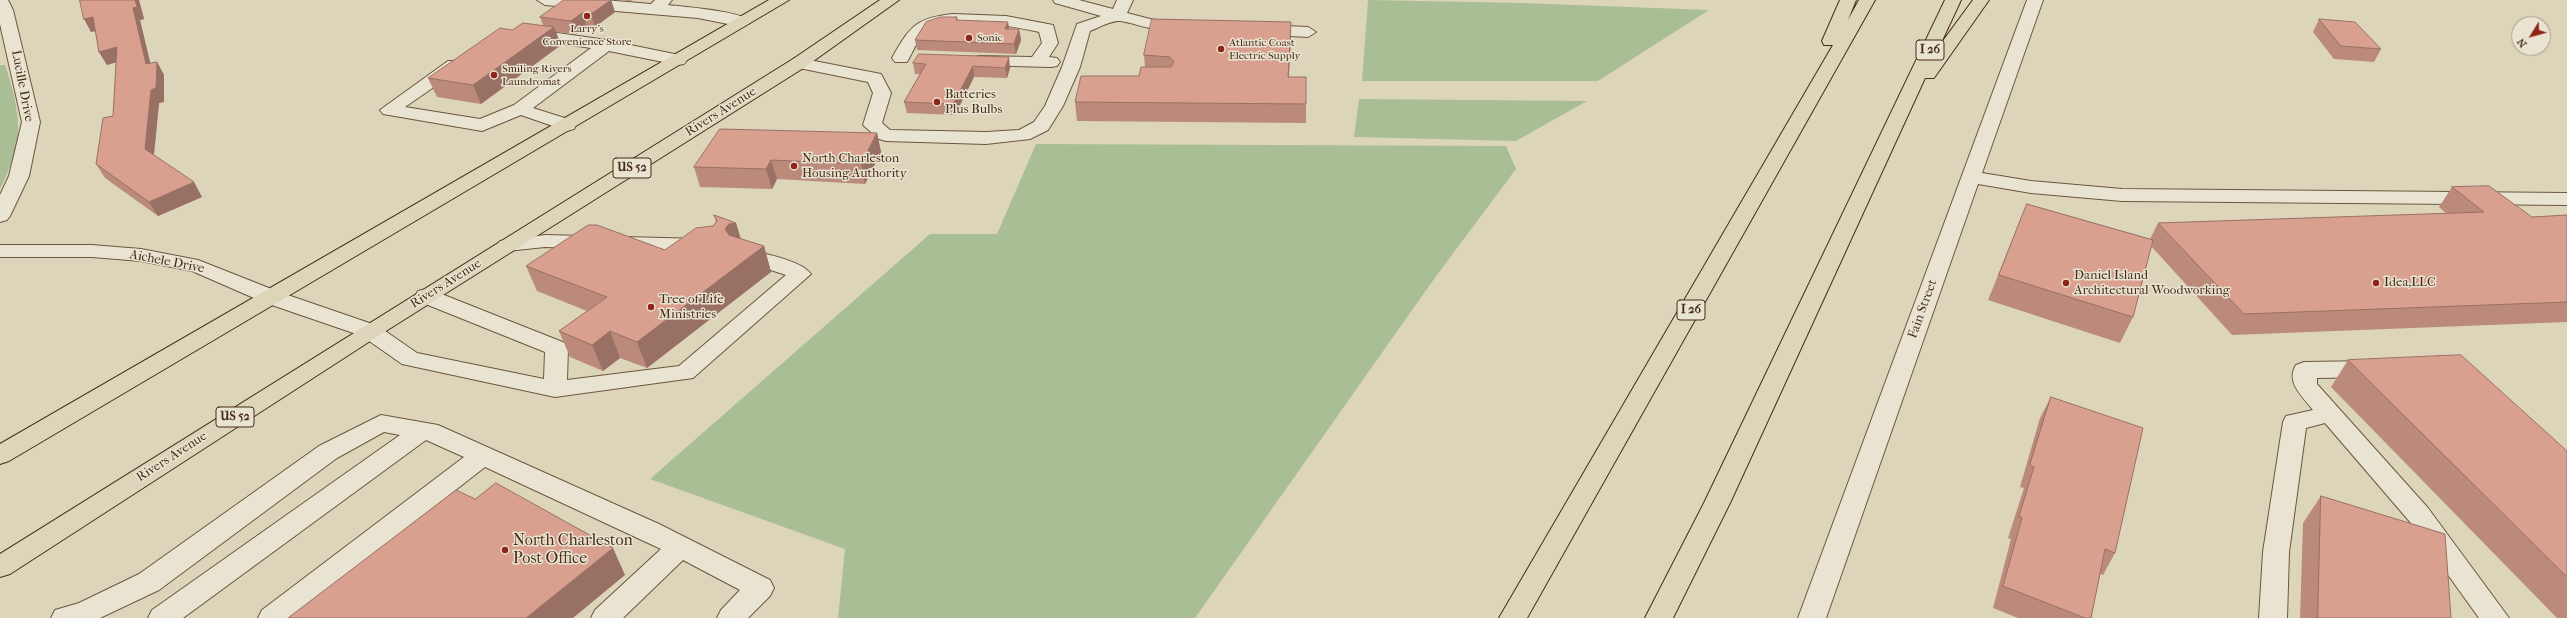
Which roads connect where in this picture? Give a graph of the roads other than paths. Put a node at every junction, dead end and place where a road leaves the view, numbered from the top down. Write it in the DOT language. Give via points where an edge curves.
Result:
graph roads {
  1 [pos="0,0"];
  2 [pos="545,0"];
  3 [pos="713,0"];
  4 [pos="781,0"];
  5 [pos="891,0"];
  6 [pos="1060,0"];
  7 [pos="1848,0"];
  8 [pos="1867,0"];
  9 [pos="1953,0"];
  10 [pos="1981,0"];
  11 [pos="2035,0"];
  12 [pos="660,4"];
  13 [pos="1122,8"];
  14 [pos="698,13"];
  15 [pos="743,22"];
  16 [pos="1193,26"];
  17 [pos="1246,29"];
  18 [pos="515,32"];
  19 [pos="1308,32"];
  20 [pos="606,45"];
  21 [pos="8,55"];
  22 [pos="466,57"];
  23 [pos="678,60"];
  24 [pos="961,60"];
  25 [pos="1037,62"];
  26 [pos="799,64"];
  27 [pos="1073,72"];
  28 [pos="875,78"];
  29 [pos="1816,90"];
  30 [pos="1906,100"];
  31 [pos="520,109"];
  32 [pos="567,125"];
  33 [pos="1971,177"];
  34 [pos="2567,199"];
  35 [pos="0,216"];
  36 [pos="507,245"];
  37 [pos="713,246"];
  38 [pos="0,251"];
  39 [pos="744,255"];
  40 [pos="426,296"];
  41 [pos="271,297"];
  42 [pos="370,331"];
  43 [pos="2397,369"];
  44 [pos="555,389"];
  45 [pos="2330,414"];
  46 [pos="423,430"];
  47 [pos="0,455"];
  48 [pos="483,456"];
  49 [pos="680,547"];
  50 [pos="0,567"];
  51 [pos="65,618"];
  52 [pos="162,618"];
  53 [pos="272,618"];
  54 [pos="605,618"];
  55 [pos="731,618"];
  56 [pos="1512,618"];
  57 [pos="1659,618"];
  58 [pos="1812,618"];
  59 [pos="2273,618"];
  60 [pos="2495,618"];
  1 -- 21 [label="street, Lucille Drive"];
  2 -- 12 [label="street"];
  3 -- 14 [label="street"];
  4 -- 15 [label="main road"];
  5 -- 26 [label="main road, Rivers Avenue / US 52"];
  6 -- 13 [label="street"];
  7 -- 29 [label="main road" via="1826,50"];
  8 -- 29 [label="main road, I 26"];
  9 -- 30 [label="main road, I 26"];
  10 -- 30 [label="main road" via="1936,65"];
  11 -- 33 [label="street, Fain Street"];
  12 -- 14 [label="street"];
  13 -- 16 [label="street" via="1154,25"];
  13 -- 27 [label="street" via="1083,28"];
  14 -- 15 [label="street"];
  15 -- 23 [label="main road"];
  17 -- 19 [label="street"];
  18 -- 20 [label="street"];
  20 -- 23 [label="street"];
  20 -- 31 [label="street"];
  21 -- 35 [label="street, Lucille Drive" via="31,122 19,176"];
  22 -- 31 [label="street" via="389,110 482,125"];
  23 -- 32 [label="main road"];
  24 -- 25 [label="street"];
  25 -- 27 [label="street"];
  25 -- 28 [label="street" via="1050,43 1047,29 1028,23 954,19 928,23 916,32 908,59"];
  26 -- 28 [label="street"];
  26 -- 36 [label="main road, Rivers Avenue / US 52"];
  27 -- 28 [label="street" via="1040,126 1023,135 986,138 886,135 872,125 882,93"];
  29 -- 56 [label="main road, I 26"];
  30 -- 57 [label="main road, I 26" via="1716,504"];
  31 -- 32 [label="street"];
  32 -- 41 [label="main road"];
  33 -- 34 [label="street" via="2031,187 2122,195"];
  33 -- 58 [label="street, Fain Street"];
  36 -- 37 [label="street" via="544,242"];
  36 -- 40 [label="main road, Rivers Avenue / US 52"];
  38 -- 41 [label="street, Aichele Drive" via="92,251 141,255 198,266"];
  39 -- 44 [label="street, Aichele Drive" via="786,267 800,274 685,373"];
  40 -- 42 [label="main road, Rivers Avenue / US 52"];
  40 -- 44 [label="street" via="557,348"];
  41 -- 42 [label="street, Aichele Drive"];
  41 -- 47 [label="main road"];
  42 -- 44 [label="street, Aichele Drive" via="410,359"];
  42 -- 50 [label="main road, Rivers Avenue / US 52"];
  43 -- 45 [label="street" via="2304,370 2306,386"];
  45 -- 59 [label="street" via="2295,422 2276,552"];
  45 -- 60 [label="street" via="2418,515"];
  46 -- 48 [label="street"];
  46 -- 51 [label="street" via="381,423 328,452 149,582 86,612"];
  46 -- 52 [label="street"];
  48 -- 49 [label="street"];
  48 -- 53 [label="street"];
  49 -- 54 [label="street"];
  49 -- 55 [label="street" via="760,588"];
}
